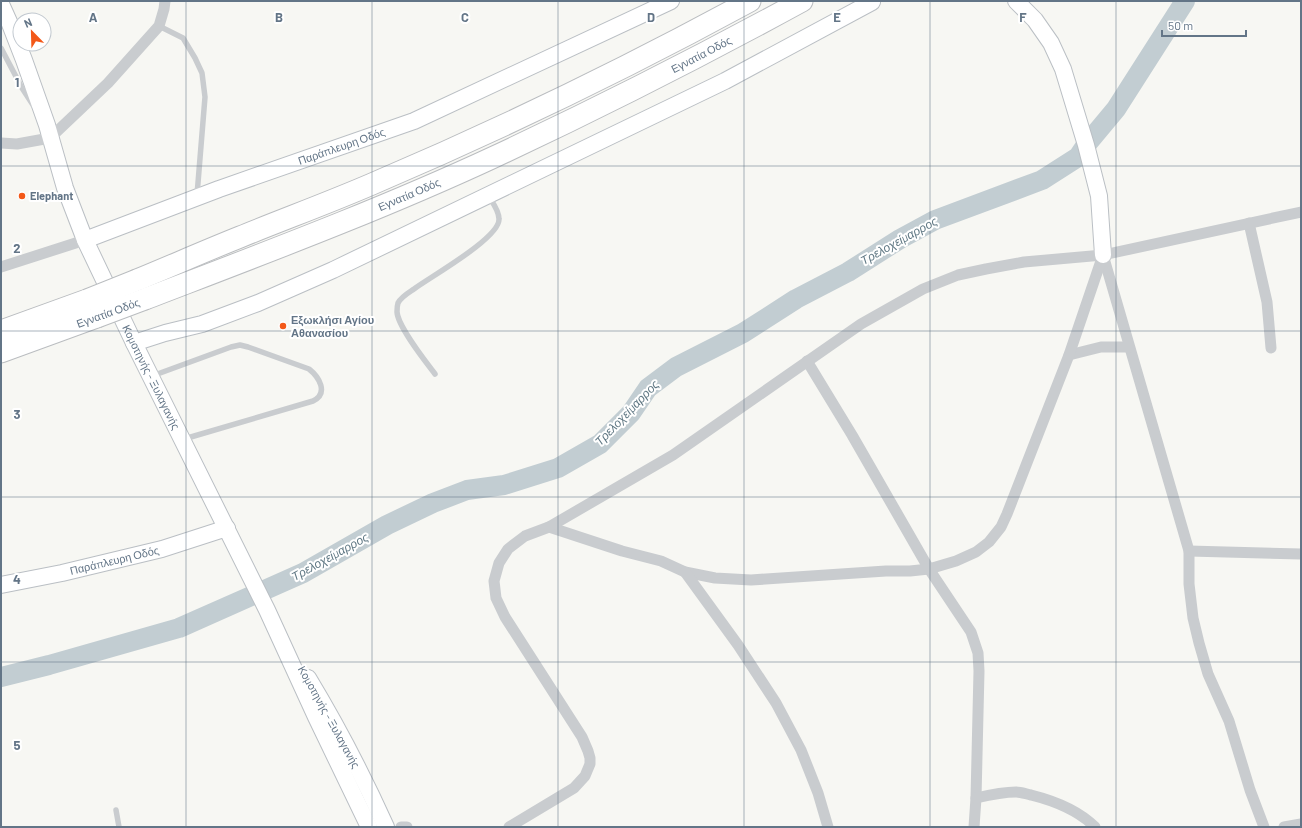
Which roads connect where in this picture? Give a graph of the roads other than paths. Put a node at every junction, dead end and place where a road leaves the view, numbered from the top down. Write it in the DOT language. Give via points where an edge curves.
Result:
graph roads {
  1 [pos="165,1"];
  2 [pos="671,1"];
  3 [pos="750,1"];
  4 [pos="802,1"];
  5 [pos="872,1"];
  6 [pos="1016,1"];
  7 [pos="1,4"];
  8 [pos="159,26"];
  9 [pos="1,48"];
  10 [pos="48,132"];
  11 [pos="1,143"];
  12 [pos="488,195"];
  13 [pos="197,198"];
  14 [pos="1301,212"];
  15 [pos="1249,223"];
  16 [pos="85,240"];
  17 [pos="1102,255"];
  18 [pos="1,267"];
  19 [pos="1,331"];
  20 [pos="134,343"];
  21 [pos="1129,347"];
  22 [pos="1271,348"];
  23 [pos="1,352"];
  24 [pos="1069,355"];
  25 [pos="807,361"];
  26 [pos="435,374"];
  27 [pos="151,376"];
  28 [pos="183,439"];
  29 [pos="549,527"];
  30 [pos="227,528"];
  31 [pos="1188,550"];
  32 [pos="1301,554"];
  33 [pos="929,569"];
  34 [pos="685,572"];
  35 [pos="1,585"];
  36 [pos="267,610"];
  37 [pos="976,798"];
  38 [pos="116,810"];
  39 [pos="1301,824"];
  40 [pos="119,827"];
  41 [pos="369,827"];
  42 [pos="386,827"];
  43 [pos="401,827"];
  44 [pos="408,827"];
  45 [pos="509,827"];
  46 [pos="828,827"];
  47 [pos="974,827"];
  48 [pos="1095,827"];
  49 [pos="1264,827"];
  50 [pos="1284,827"];
  1 -- 8 [label="street"];
  2 -- 13 [label="street, Παράπλευρη Οδός" via="414,121"];
  3 -- 19 [label="highway, Εγνατία Οδός, bridge" via="483,135 137,280"];
  4 -- 23 [label="highway, Εγνατία Οδός, bridge" via="610,102 380,207 97,318"];
  5 -- 12 [label="street" via="725,81"];
  6 -- 17 [label="street" via="1035,20 1051,43 1063,69 1099,196"];
  7 -- 10 [label="street, Κομοτηνής - Ξυλαγανής" via="24,60"];
  8 -- 10 [label="street" via="108,83"];
  8 -- 13 [label="lane" via="183,38 202,73 205,97"];
  9 -- 10 [label="lane"];
  10 -- 11 [label="street" via="17,144"];
  10 -- 16 [label="street, Κομοτηνής - Ξυλαγανής" via="65,188"];
  12 -- 20 [label="street" via="333,270 258,303 202,324 165,332"];
  12 -- 26 [label="lane" via="497,210 497,228 479,245 422,283 398,303 397,314 403,326"];
  13 -- 16 [label="street, Παράπλευρη Οδός"];
  14 -- 15 [label="street"];
  15 -- 17 [label="street"];
  15 -- 22 [label="street" via="1267,302"];
  16 -- 18 [label="street, Παράπλευρη Οδός"];
  16 -- 20 [label="street, Κομοτηνής - Ξυλαγανής"];
  17 -- 21 [label="street"];
  17 -- 24 [label="street"];
  17 -- 25 [label="street" via="1024,262 958,275 923,289 861,324"];
  20 -- 27 [label="street, Κομοτηνής - Ξυλαγανής"];
  21 -- 24 [label="street" via="1101,347"];
  21 -- 31 [label="street"];
  24 -- 33 [label="street" via="1001,527 976,552"];
  25 -- 29 [label="street" via="673,455"];
  25 -- 33 [label="street"];
  27 -- 28 [label="street, Κομοτηνής - Ξυλαγανής"];
  27 -- 28 [label="lane" via="240,345 309,370 320,382 321,394 313,401"];
  28 -- 30 [label="street, Κομοτηνής - Ξυλαγανής"];
  29 -- 34 [label="street" via="661,561"];
  29 -- 45 [label="street" via="525,536 508,549 499,563 494,581 496,598 505,618 582,737 590,764 585,776 574,788"];
  30 -- 35 [label="street, Παράπλευρη Οδός" via="162,549"];
  30 -- 36 [label="street, Κομοτηνής - Ξυλαγανής"];
  31 -- 32 [label="street"];
  31 -- 49 [label="street" via="1189,584 1199,644 1208,674 1229,721"];
  33 -- 34 [label="street" via="752,580 715,578"];
  33 -- 37 [label="street" via="971,632 978,653"];
  34 -- 46 [label="street" via="776,703 801,750"];
  36 -- 41 [label="street, Κομοτηνής - Ξυλαγανής"];
  36 -- 42 [label="street, Κομοτηνής - Ξυλαγανής" via="328,712"];
  37 -- 47 [label="street"];
  37 -- 48 [label="street" via="1018,792 1072,809"];
  38 -- 40 [label="lane"];
  39 -- 50 [label="street"];
  43 -- 44 [label="street"];
}
